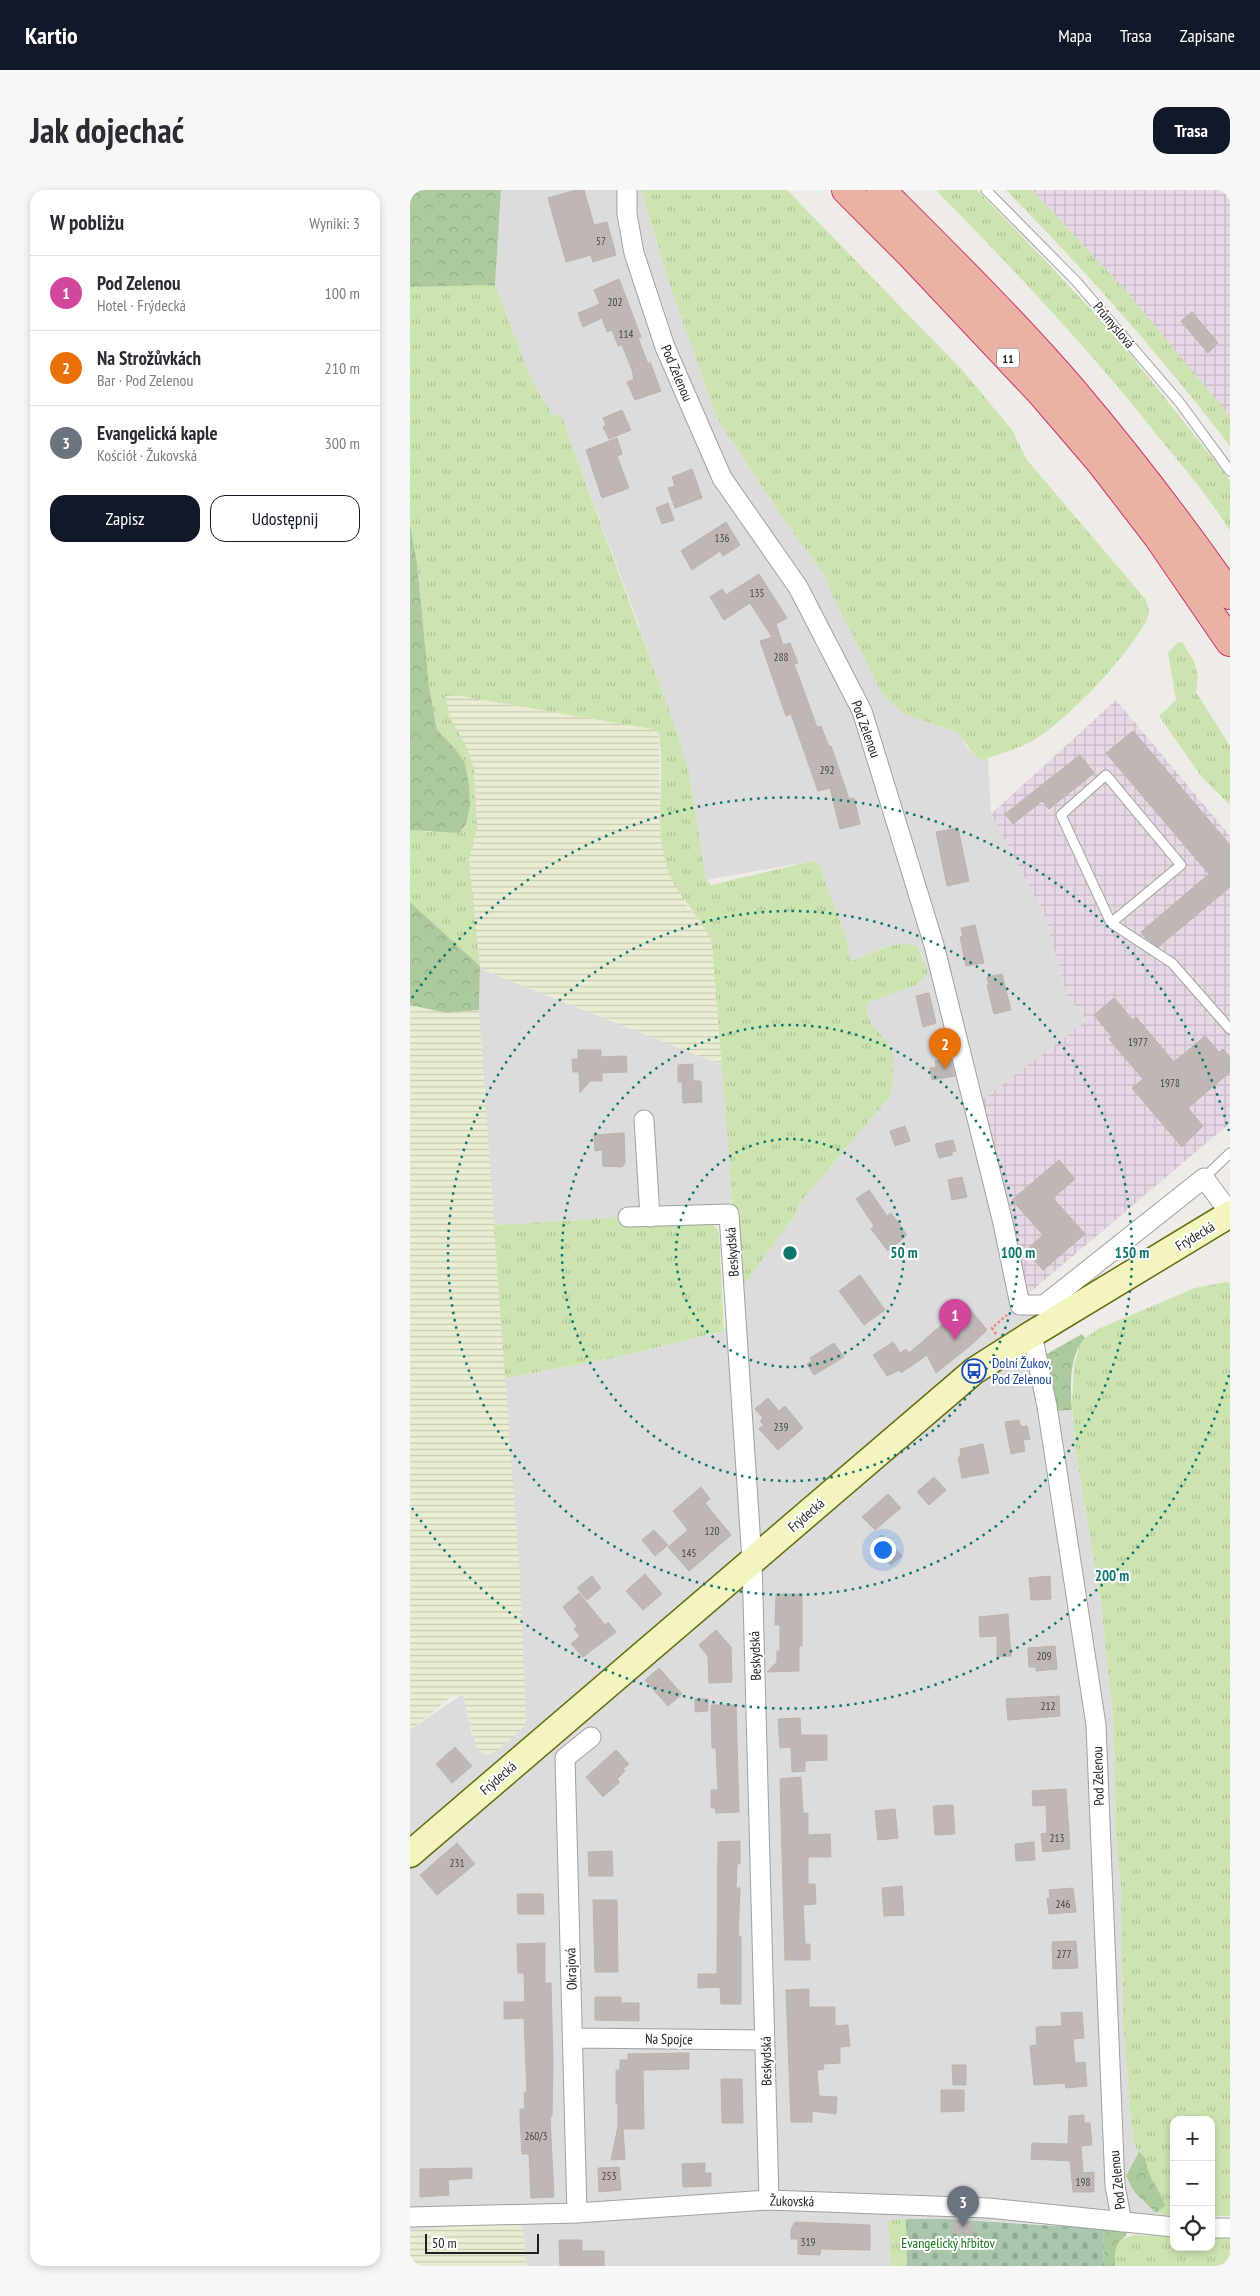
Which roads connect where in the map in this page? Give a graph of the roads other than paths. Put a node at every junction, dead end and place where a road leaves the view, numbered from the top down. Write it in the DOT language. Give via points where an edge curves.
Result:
graph roads {
  1 [pos="626,190"];
  2 [pos="846,190"];
  3 [pos="881,190"];
  4 [pos="986,190"];
  5 [pos="1230,471"];
  6 [pos="1230,595"];
  7 [pos="1230,642"];
  8 [pos="1110,923"];
  9 [pos="1230,1029"];
  10 [pos="644,1120"];
  11 [pos="1230,1153"];
  12 [pos="1204,1178"];
  13 [pos="1230,1214"];
  14 [pos="628,1217"];
  15 [pos="650,1217"];
  16 [pos="1032,1334"];
  17 [pos="752,1561"];
  18 [pos="591,1737"];
  19 [pos="410,1854"];
  20 [pos="572,2038"];
  21 [pos="765,2040"];
  22 [pos="769,2200"];
  23 [pos="577,2213"];
  24 [pos="410,2216"];
  25 [pos="1122,2222"];
  26 [pos="1170,2227"];
  27 [pos="1215,2228"];
  28 [pos="1230,2228"];
  1 -- 12 [label="street, Pod Zelenou" via="634,253 665,347 722,478 798,587 862,711 934,945 1020,1305 1044,1305"];
  2 -- 7 [label="highway, 11" via="1047,400 1147,522 1204,600"];
  3 -- 6 [label="highway, 11" via="1074,392 1161,498"];
  4 -- 5 [label="lane, Průmyslová" via="1076,281 1180,403"];
  8 -- 8 [label="lane" via="1180,865 1106,775 1061,815"];
  8 -- 9 [label="lane" via="1172,963"];
  10 -- 15 [label="street"];
  11 -- 12 [label="lane"];
  12 -- 13 [label="street"];
  13 -- 16 [label="main road, Frýdecká"];
  14 -- 15 [label="street, Beskydská"];
  15 -- 17 [label="street, Beskydská" via="729,1214"];
  16 -- 17 [label="main road, Frýdecká" via="974,1371"];
  16 -- 25 [label="street, Pod Zelenou" via="1047,1406 1096,1725 1115,2186"];
  17 -- 19 [label="main road, Frýdecká"];
  17 -- 21 [label="street, Beskydská"];
  18 -- 20 [label="street, Okrajová" via="565,1758"];
  20 -- 21 [label="street, Na Spojce"];
  20 -- 23 [label="street, Okrajová"];
  21 -- 22 [label="street, Beskydská"];
  22 -- 23 [label="street, Žukovská"];
  22 -- 25 [label="street, Žukovská" via="988,2208"];
  23 -- 24 [label="street, Žukovská"];
  25 -- 26 [label="street, Žukovská"];
  27 -- 28 [label="street"];
}
